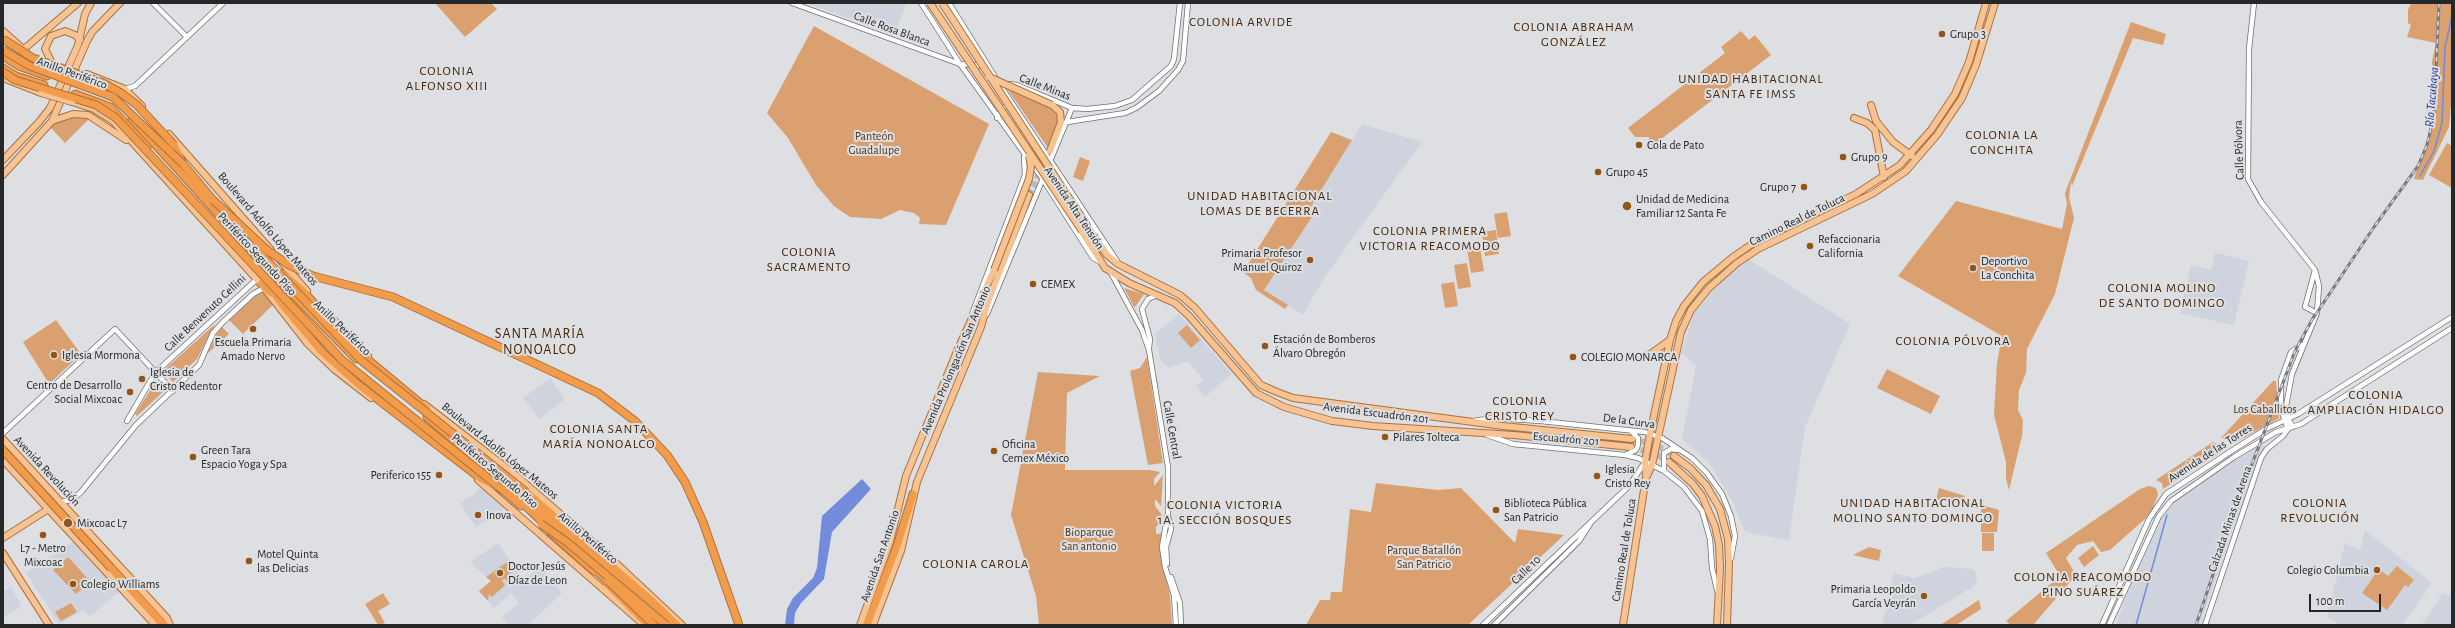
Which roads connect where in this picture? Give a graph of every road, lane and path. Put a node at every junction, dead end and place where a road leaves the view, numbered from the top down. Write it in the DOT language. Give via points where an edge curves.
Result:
graph roads {
  1 [pos="78,3"];
  2 [pos="91,3"];
  3 [pos="120,3"];
  4 [pos="153,3"];
  5 [pos="223,3"];
  6 [pos="792,3"];
  7 [pos="921,3"];
  8 [pos="930,3"];
  9 [pos="942,3"];
  10 [pos="949,3"];
  11 [pos="1180,3"];
  12 [pos="1188,3"];
  13 [pos="1986,3"];
  14 [pos="1995,3"];
  15 [pos="2254,3"];
  16 [pos="3,31"];
  17 [pos="187,37"];
  18 [pos="3,39"];
  19 [pos="80,40"];
  20 [pos="24,49"];
  21 [pos="1174,49"];
  22 [pos="3,50"];
  23 [pos="1184,52"];
  24 [pos="3,56"];
  25 [pos="54,64"];
  26 [pos="960,64"];
  27 [pos="988,67"];
  28 [pos="3,68"];
  29 [pos="3,72"];
  30 [pos="989,77"];
  31 [pos="3,78"];
  32 [pos="1000,86"];
  33 [pos="125,89"];
  34 [pos="981,95"];
  35 [pos="1013,105"];
  36 [pos="1871,105"];
  37 [pos="1072,108"];
  38 [pos="996,118"];
  39 [pos="1854,118"];
  40 [pos="52,121"];
  41 [pos="1067,122"];
  42 [pos="1007,133"];
  43 [pos="1050,150"];
  44 [pos="1026,154"];
  45 [pos="1910,154"];
  46 [pos="145,157"];
  47 [pos="1917,159"];
  48 [pos="3,160"];
  49 [pos="1050,160"];
  50 [pos="183,164"];
  51 [pos="3,175"];
  52 [pos="1884,177"];
  53 [pos="1042,178"];
  54 [pos="1875,183"];
  55 [pos="1878,190"];
  56 [pos="1018,193"];
  57 [pos="1031,197"];
  58 [pos="213,200"];
  59 [pos="254,247"];
  60 [pos="1103,263"];
  61 [pos="1118,264"];
  62 [pos="2316,270"];
  63 [pos="1111,273"];
  64 [pos="261,282"];
  65 [pos="1703,282"];
  66 [pos="1708,288"];
  67 [pos="1161,295"];
  68 [pos="2317,313"];
  69 [pos="2452,317"];
  70 [pos="967,328"];
  71 [pos="2452,328"];
  72 [pos="1670,340"];
  73 [pos="2302,345"];
  74 [pos="1148,350"];
  75 [pos="1646,357"];
  76 [pos="1249,371"];
  77 [pos="155,373"];
  78 [pos="1242,378"];
  79 [pos="173,391"];
  80 [pos="2286,419"];
  81 [pos="127,421"];
  82 [pos="1472,421"];
  83 [pos="2291,428"];
  84 [pos="1630,431"];
  85 [pos="3,433"];
  86 [pos="1485,434"];
  87 [pos="1650,434"];
  88 [pos="1658,436"];
  89 [pos="3,439"];
  90 [pos="1632,439"];
  91 [pos="1631,447"];
  92 [pos="3,450"];
  93 [pos="1682,451"];
  94 [pos="1625,455"];
  95 [pos="1674,456"];
  96 [pos="3,460"];
  97 [pos="1645,462"];
  98 [pos="1669,462"];
  99 [pos="483,463"];
  100 [pos="1652,465"];
  101 [pos="1664,471"];
  102 [pos="1646,478"];
  103 [pos="504,491"];
  104 [pos="913,494"];
  105 [pos="60,502"];
  106 [pos="48,509"];
  107 [pos="1168,513"];
  108 [pos="541,524"];
  109 [pos="1585,530"];
  110 [pos="3,538"];
  111 [pos="3,553"];
  112 [pos="1729,563"];
  113 [pos="593,570"];
  114 [pos="1718,595"];
  115 [pos="49,625"];
  116 [pos="155,625"];
  117 [pos="164,625"];
  118 [pos="170,625"];
  119 [pos="644,625"];
  120 [pos="648,625"];
  121 [pos="657,625"];
  122 [pos="666,625"];
  123 [pos="671,625"];
  124 [pos="677,625"];
  125 [pos="682,625"];
  126 [pos="739,625"];
  127 [pos="860,625"];
  128 [pos="867,625"];
  129 [pos="873,625"];
  130 [pos="1176,625"];
  131 [pos="1181,625"];
  132 [pos="1483,625"];
  133 [pos="1494,625"];
  134 [pos="1623,625"];
  135 [pos="1717,625"];
  136 [pos="1727,625"];
  137 [pos="2102,625"];
  138 [pos="2109,625"];
  139 [pos="2206,625"];
  1 -- 20 [label="main road"];
  2 -- 19 [label="main road" via="85,14"];
  3 -- 40 [label="main road" via="92,32"];
  4 -- 17 [label="street"];
  5 -- 17 [label="street"];
  6 -- 26 [label="street, Calle Rosa Blanca"];
  7 -- 26 [label="street, Avenida Alta Tensión"];
  8 -- 44 [label="main road, Avenida Alta Tensión, bridge"];
  9 -- 30 [label="main road, Avenida Alta Tensión, bridge"];
  10 -- 27 [label="street, Avenida Alta Tensión"];
  11 -- 21 [label="street, Calle Minas"];
  12 -- 23 [label="street"];
  13 -- 45 [label="main road, Camino Real de Toluca" via="1969,62 1955,94 1945,112"];
  14 -- 47 [label="main road, Camino Real de Toluca" via="1976,65 1962,98"];
  15 -- 62 [label="street, Calle Pólvora" via="2248,49 2248,179 2261,202"];
  16 -- 20 [label="main road, Boulevard Adolfo López Mateos"];
  17 -- 33 [label="street" via="135,86"];
  18 -- 50 [label="highway, bridge" via="33,58 103,82 121,93 137,105 174,145"];
  19 -- 25 [label="main road" via="75,34 65,31 51,36 45,49"];
  19 -- 48 [label="main road" via="45,115"];
  20 -- 25 [label="main road, Boulevard Adolfo López Mateos"];
  21 -- 23 [label="street"];
  21 -- 37 [label="street, Calle Minas" via="1174,59 1165,73 1132,100 1115,106"];
  22 -- 50 [label="highway, Periférico Segundo Piso, bridge" via="30,66 113,97"];
  23 -- 41 [label="street" via="1181,65 1171,79 1136,108 1115,115"];
  24 -- 99 [label="highway, Anillo Periférico, bridge" via="19,66 78,85 112,100 350,353"];
  25 -- 33 [label="main road, Boulevard Adolfo López Mateos, bridge"];
  26 -- 27 [label="street, Calle Rosa Blanca"];
  26 -- 34 [label="street, Avenida Alta Tensión"];
  27 -- 32 [label="street, Avenida Alta Tensión"];
  28 -- 64 [label="highway, Anillo Periférico" via="16,76 100,102 119,115"];
  29 -- 103 [label="highway, Periférico Segundo Piso, bridge" via="15,80 96,105 116,118 343,361"];
  30 -- 43 [label="main road, bridge" via="1052,105 1060,112 1061,122"];
  30 -- 61 [label="main road, Avenida Alta Tensión, bridge" via="1107,255"];
  31 -- 46 [label="main road, bridge" via="104,114"];
  32 -- 34 [label="street, Calle Minas"];
  32 -- 35 [label="street, Avenida Alta Tensión"];
  32 -- 37 [label="street, Calle Minas" via="1017,85"];
  33 -- 125 [label="main road, Boulevard Adolfo López Mateos" via="186,152 357,346 391,377 512,472 602,550"];
  34 -- 38 [label="street, Avenida Alta Tensión"];
  35 -- 38 [label="street" via="1002,108"];
  35 -- 49 [label="street, Avenida Alta Tensión"];
  36 -- 45 [label="main road" via="1876,121 1893,142"];
  37 -- 41 [label="street"];
  38 -- 42 [label="street, Avenida Alta Tensión"];
  39 -- 52 [label="main road" via="1867,123 1875,130"];
  40 -- 46 [label="main road" via="73,114 88,115 110,128"];
  40 -- 51 [label="main road"];
  41 -- 49 [label="street"];
  42 -- 44 [label="street, Avenida Alta Tensión"];
  42 -- 49 [label="street" via="1021,138 1039,159"];
  44 -- 53 [label="street, Avenida Alta Tensión"];
  44 -- 56 [label="street, Avenida Prolongación San Antonio" via="1025,175"];
  44 -- 60 [label="main road, Avenida Alta Tensión, bridge"];
  44 -- 70 [label="main road, bridge" via="1031,167 1030,179 994,270"];
  45 -- 47 [label="main road"];
  45 -- 52 [label="main road, Camino Real de Toluca"];
  46 -- 64 [label="main road"];
  47 -- 55 [label="main road, Camino Real de Toluca" via="1906,171"];
  49 -- 53 [label="street"];
  49 -- 61 [label="street, Avenida Alta Tensión"];
  50 -- 58 [label="highway, Periférico Segundo Piso"];
  52 -- 54 [label="main road, Camino Real de Toluca"];
  53 -- 57 [label="street"];
  53 -- 60 [label="street, Avenida Alta Tensión" via="1093,258"];
  54 -- 55 [label="main road"];
  54 -- 65 [label="main road, Camino Real de Toluca" via="1755,242"];
  55 -- 66 [label="main road, Camino Real de Toluca" via="1758,250 1732,267"];
  56 -- 57 [label="street" via="1026,192"];
  56 -- 70 [label="street, Avenida Prolongación San Antonio"];
  57 -- 104 [label="main road, Avenida Prolongación San Antonio"];
  58 -- 59 [label="highway, Periférico Segundo Piso, bridge"];
  58 -- 126 [label="highway, bridge" via="268,251 291,266 313,276 393,298 598,393 635,420 667,455 685,482 703,522"];
  59 -- 99 [label="highway, bridge" via="304,292 355,349 470,444"];
  59 -- 124 [label="highway, Periférico Segundo Piso, bridge" via="362,361 526,492"];
  60 -- 63 [label="main road, Avenida Escuadrón 201"];
  61 -- 76 [label="main road, Avenida Escuadrón 201" via="1180,295 1195,308"];
  62 -- 68 [label="street" via="2319,286"];
  62 -- 68 [label="street" via="2305,308"];
  63 -- 67 [label="main road, Avenida Escuadrón 201"];
  63 -- 74 [label="street, Calle Central" via="1142,330"];
  64 -- 77 [label="street, Calle Benvenuto Cellini"];
  64 -- 79 [label="street" via="253,294 222,322 199,365"];
  64 -- 103 [label="highway, bridge" via="322,352 359,385 480,478"];
  64 -- 119 [label="main road" via="320,357 484,484"];
  64 -- 121 [label="highway, Anillo Periférico" via="346,359 515,497"];
  65 -- 66 [label="main road"];
  65 -- 72 [label="main road, Camino Real de Toluca" via="1684,306"];
  66 -- 88 [label="main road, Camino Real de Toluca" via="1683,324"];
  67 -- 74 [label="street, Calle Central" via="1148,299 1142,309 1150,340"];
  67 -- 78 [label="main road, Avenida Escuadrón 201" via="1189,316"];
  68 -- 73 [label="street"];
  69 -- 80 [label="street, Avenida de las Torres"];
  70 -- 127 [label="main road, Avenida Prolongación San Antonio" via="906,476 890,542"];
  71 -- 83 [label="street, Avenida de las Torres"];
  72 -- 75 [label="main road"];
  72 -- 87 [label="main road, Camino Real de Toluca"];
  73 -- 80 [label="street" via="2292,374"];
  73 -- 80 [label="street" via="2291,352 2280,389"];
  74 -- 107 [label="street, Calle Central" via="1168,467"];
  76 -- 78 [label="main road"];
  76 -- 82 [label="main road, Avenida Escuadrón 201" via="1261,385 1293,398"];
  77 -- 79 [label="street"];
  77 -- 81 [label="street, Calle Benvenuto Cellini"];
  77 -- 85 [label="street" via="115,329"];
  78 -- 86 [label="main road, Avenida Escuadrón 201" via="1261,397 1313,416 1374,426"];
  79 -- 105 [label="street" via="136,425 77,497 69,502"];
  80 -- 83 [label="street"];
  80 -- 137 [label="street, Avenida de las Torres" via="2223,456 2160,500"];
  82 -- 84 [label="street, De la Curva" via="1493,418"];
  82 -- 90 [label="main road, Avenida Escuadrón 201"];
  83 -- 138 [label="street, Avenida de las Torres" via="2276,432 2234,457 2192,484 2164,508"];
  83 -- 139 [label="street, Calzada Minas de Arena" via="2266,449 2261,458"];
  84 -- 87 [label="street, De la Curva"];
  84 -- 94 [label="street" via="1638,438 1638,445 1636,450"];
  86 -- 91 [label="main road, Avenida Escuadrón 201"];
  86 -- 94 [label="street, Escuadrón 201" via="1513,444"];
  87 -- 88 [label="street, De la Curva"];
  87 -- 97 [label="main road, Camino Real de Toluca"];
  88 -- 93 [label="street, De la Curva"];
  88 -- 100 [label="main road, Camino Real de Toluca"];
  89 -- 105 [label="main road, Avenida Revolución"];
  92 -- 117 [label="highway, bridge"];
  93 -- 101 [label="street" via="1671,449 1666,452 1663,457"];
  93 -- 112 [label="street, De la Curva" via="1707,473 1722,494 1731,516 1735,536"];
  94 -- 97 [label="street, Escuadrón 201"];
  95 -- 112 [label="main road" via="1706,485 1720,509 1728,539"];
  96 -- 106 [label="main road, Avenida Revolución"];
  97 -- 100 [label="street"];
  97 -- 102 [label="main road, Camino Real de Toluca"];
  97 -- 109 [label="street" via="1629,486"];
  98 -- 114 [label="main road" via="1694,484 1709,508 1719,544"];
  99 -- 123 [label="highway, Anillo Periférico"];
  100 -- 101 [label="street"];
  100 -- 102 [label="main road, Camino Real de Toluca"];
  101 -- 114 [label="street" via="1684,487 1702,511 1710,539 1712,568"];
  102 -- 134 [label="main road, Camino Real de Toluca"];
  103 -- 108 [label="highway, Periférico Segundo Piso"];
  104 -- 128 [label="highway, Avenida San Antonio" via="898,543"];
  104 -- 129 [label="main road, Avenida Prolongación San Antonio" via="901,552"];
  105 -- 106 [label="main road"];
  105 -- 118 [label="main road, Avenida Revolución" via="167,618"];
  106 -- 110 [label="main road"];
  106 -- 116 [label="main road, Avenida Revolución"];
  107 -- 130 [label="street" via="1162,553 1174,595"];
  107 -- 131 [label="street" via="1171,529 1165,552 1170,577 1180,603"];
  108 -- 113 [label="highway, Periférico Segundo Piso, bridge"];
  108 -- 122 [label="highway, bridge" via="568,542"];
  109 -- 132 [label="street, Calle 10"];
  109 -- 133 [label="street, Calle 10" via="1525,597"];
  111 -- 115 [label="main road"];
  112 -- 136 [label="main road, De la Curva"];
  113 -- 120 [label="highway"];
  113 -- 121 [label="highway, bridge"];
  114 -- 135 [label="main road"];
}
